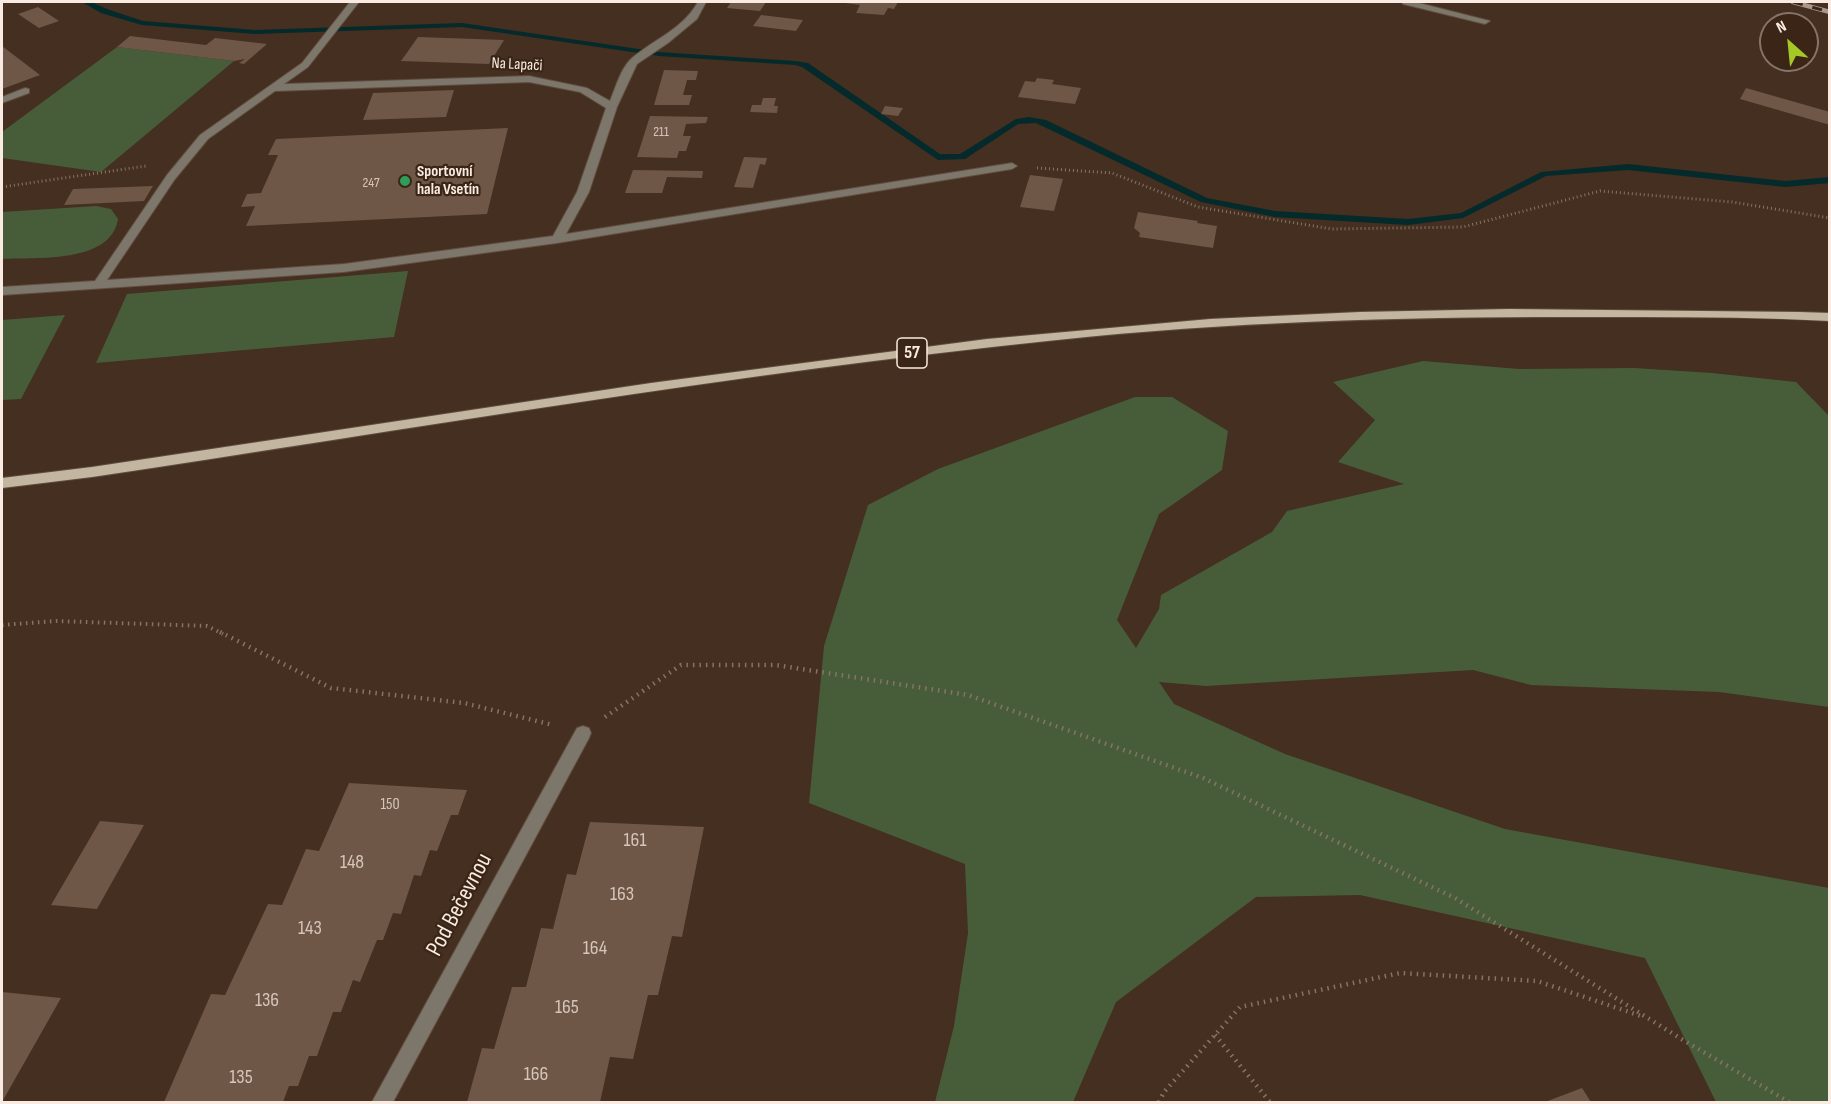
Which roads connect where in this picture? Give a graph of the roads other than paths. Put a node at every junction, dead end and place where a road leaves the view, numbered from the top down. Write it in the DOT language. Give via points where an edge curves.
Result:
graph roads {
  1 [pos="354,2"];
  2 [pos="702,2"];
  3 [pos="1406,2"];
  4 [pos="1485,21"];
  5 [pos="273,88"];
  6 [pos="25,91"];
  7 [pos="2,100"];
  8 [pos="612,107"];
  9 [pos="1012,166"];
  10 [pos="557,239"];
  11 [pos="98,285"];
  12 [pos="2,291"];
  13 [pos="1830,317"];
  14 [pos="2,483"];
  15 [pos="583,733"];
  16 [pos="382,1102"];
  1 -- 5 [label="street" via="305,65"];
  2 -- 8 [label="street" via="694,17 636,60"];
  3 -- 4 [label="street"];
  5 -- 8 [label="street, Na Lapači" via="530,79 584,90"];
  5 -- 11 [label="street" via="204,137"];
  6 -- 7 [label="street"];
  8 -- 10 [label="street" via="583,192"];
  9 -- 10 [label="street"];
  10 -- 11 [label="street" via="344,268"];
  11 -- 12 [label="street"];
  13 -- 14 [label="main road, 57" via="1646,313 1363,315 1105,332 783,369"];
  15 -- 16 [label="street, Pod Bečevnou"];
}
